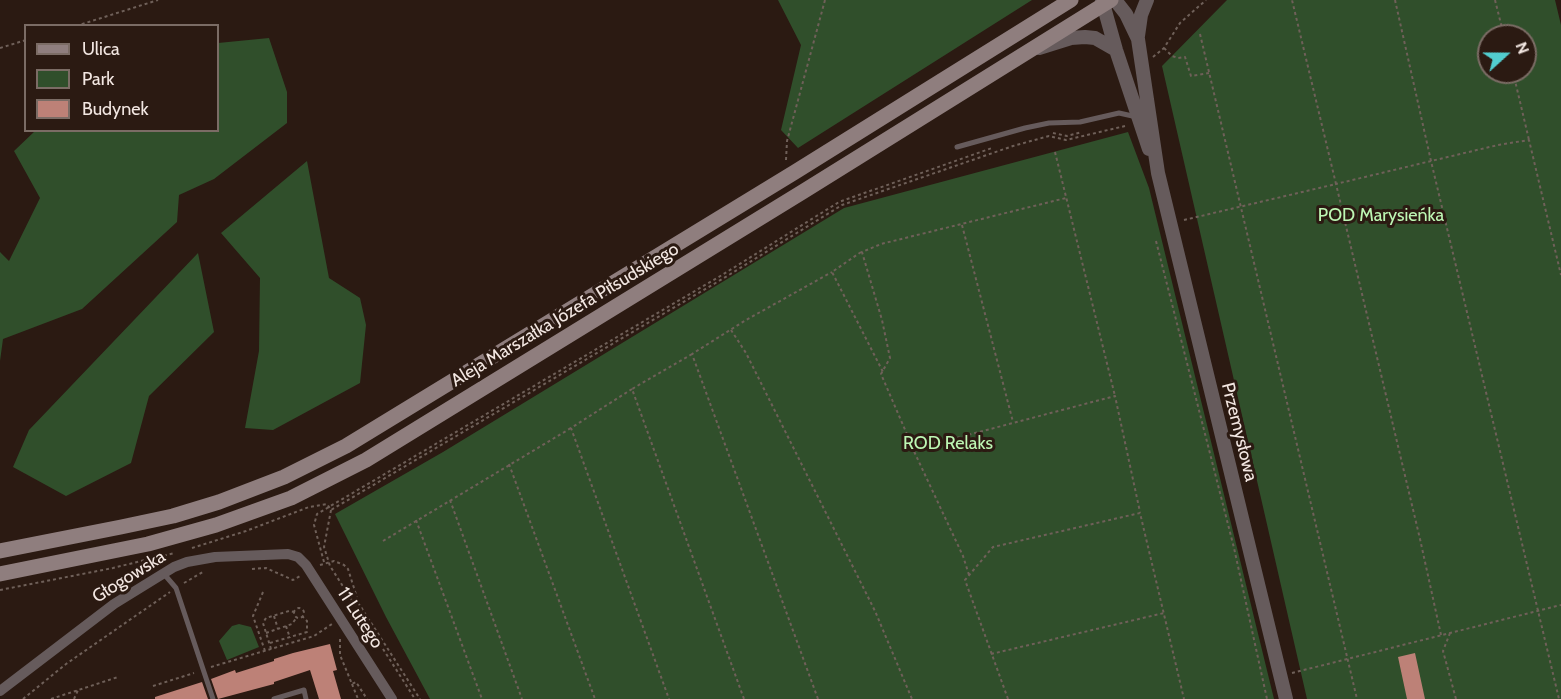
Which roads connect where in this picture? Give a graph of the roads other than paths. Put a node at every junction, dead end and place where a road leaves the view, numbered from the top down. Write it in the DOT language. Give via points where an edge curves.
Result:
graph roads {
  1 [pos="1071,0"];
  2 [pos="1147,0"];
  3 [pos="1107,1"];
  4 [pos="1138,39"];
  5 [pos="1116,50"];
  6 [pos="1027,52"];
  7 [pos="1144,116"];
  8 [pos="957,147"];
  9 [pos="0,550"];
  10 [pos="298,557"];
  11 [pos="163,573"];
  12 [pos="0,574"];
  13 [pos="0,691"];
  14 [pos="213,699"];
  15 [pos="274,699"];
  16 [pos="306,699"];
  17 [pos="392,699"];
  18 [pos="1286,699"];
  1 -- 9 [label="main road, Aleja Marszałka Józefa Piłsudskiego" via="346,446 284,477 173,516"];
  2 -- 4 [label="street"];
  3 -- 4 [label="street, Przemysłowa" via="1126,14"];
  3 -- 5 [label="street, Przemysłowa"];
  3 -- 6 [label="main road, Aleja Marszałka Józefa Piłsudskiego"];
  4 -- 7 [label="street, Przemysłowa"];
  5 -- 6 [label="street" via="1085,37"];
  5 -- 7 [label="street, Przemysłowa"];
  6 -- 12 [label="main road, Aleja Marszałka Józefa Piłsudskiego" via="366,460 302,493 216,525 148,544"];
  7 -- 8 [label="lane" via="1119,114 1049,123"];
  7 -- 18 [label="street, Przemysłowa"];
  10 -- 11 [label="street, Głogowska" via="215,557 187,562"];
  10 -- 17 [label="street, 11 Lutego"];
  11 -- 13 [label="street, Głogowska" via="91,621"];
  11 -- 14 [label="lane" via="176,588"];
  15 -- 16 [label="lane" via="304,690"];
}
